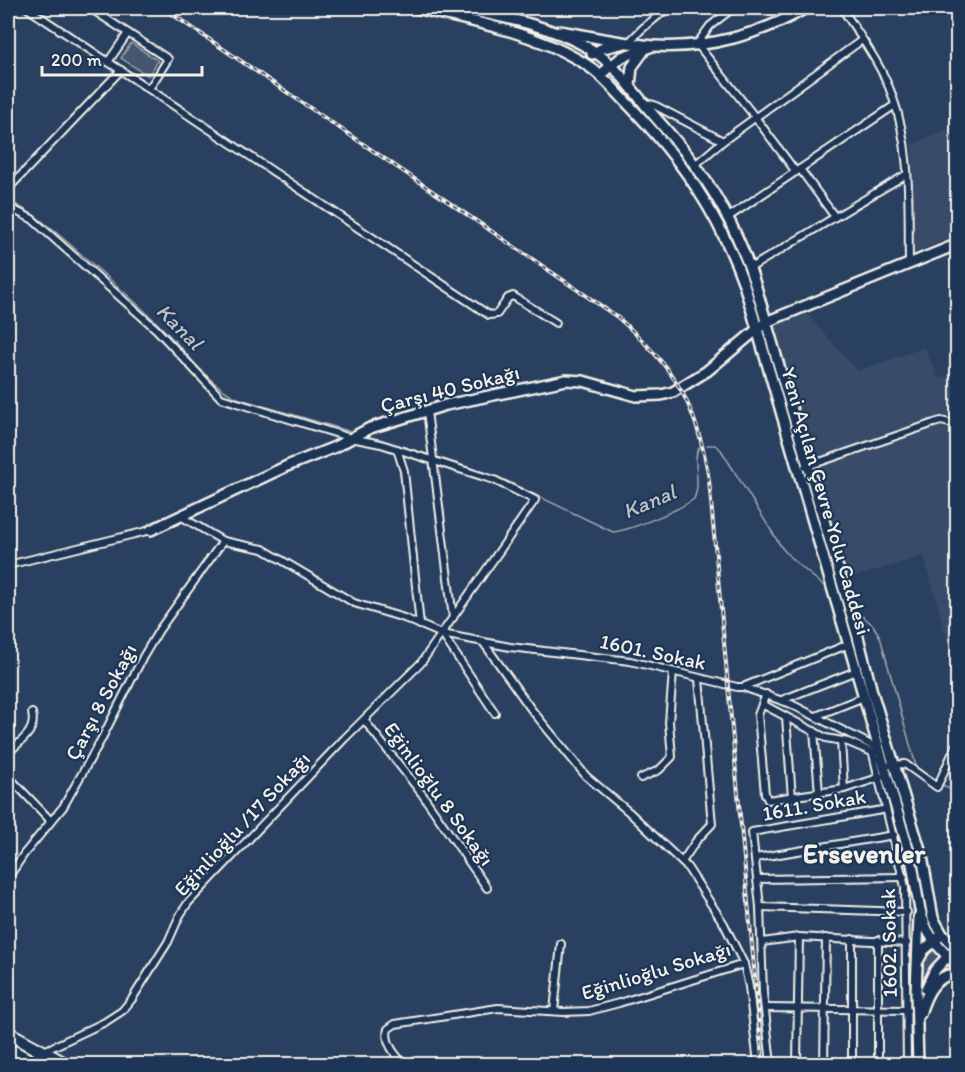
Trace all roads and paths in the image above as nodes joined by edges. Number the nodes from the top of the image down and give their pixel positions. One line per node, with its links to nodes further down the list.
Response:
1 (27, 8): 19 (street)
2 (90, 8): 12 (street)
3 (416, 8): 20 (main road, Yeni Açılan Çevre Yolu Caddesi)
4 (460, 8): 10 (main road)
5 (507, 8): 10 (street)
6 (668, 8): 14 (street)
7 (733, 8): 15 (street)
8 (806, 8): 15 (main road)
9 (842, 8): 13 (street)
10 (497, 16): 11 (main road)
11 (538, 27): 14 (main road); 18 (main road, Yeni Açılan Çevre Yolu Caddesi)
12 (128, 33): 19 (street); 25 (street)
13 (862, 40): 27 (street); 28 (street)
14 (629, 42): 16 (main road); 18 (main road)
15 (697, 44): 16 (main road); 28 (street)
16 (656, 46): 17 (main road)
17 (645, 49): 21 (main road); 24 (main road)
18 (595, 52): 20 (main road); 21 (main road, Yeni Açılan Çevre Yolu Caddesi)
19 (108, 62): 22 (street)
20 (585, 63): 23 (main road, Yeni Açılan Çevre Yolu Caddesi)
21 (612, 64): 23 (main road); 24 (main road, Yeni Açılan Çevre Yolu Caddesi)
22 (121, 70): 25 (street); 33 (street)
23 (600, 75): 42 (main road, Yeni Açılan Çevre Yolu Caddesi)
24 (630, 86): 26 (main road, Yeni Açılan Çevre Yolu Caddesi)
25 (149, 89): 41 (street)
26 (644, 103): 29 (street); 30 (main road, Yeni Açılan Çevre Yolu Caddesi)
27 (895, 105): 31 (street); 32 (street)
28 (755, 117): 29 (street); 31 (street)
29 (723, 141): 30 (street)
30 (695, 165): 36 (main road, Yeni Açılan Çevre Yolu Caddesi)
31 (798, 170): 35 (street); 36 (street)
32 (907, 174): 35 (street); 38 (street)
33 (8, 189)
34 (8, 207): 45 (street)
35 (835, 217): 39 (street)
36 (727, 218): 39 (main road, Yeni Açılan Çevre Yolu Caddesi)
37 (957, 244): 38 (main road, Çarşı 40 Sokağı)
38 (909, 264): 40 (main road, Çarşı 40 Sokağı)
39 (750, 268): 40 (main road, Yeni Açılan Çevre Yolu Caddesi)
40 (766, 322): 42 (main road, Çarşı 40 Sokağı); 48 (main road, Yeni Açılan Çevre Yolu Caddesi)
41 (556, 323)
42 (757, 328): 43 (main road, Çarşı 40 Sokağı); 48 (main road, Yeni Açılan Çevre Yolu Caddesi)
43 (427, 411): 45 (main road, Çarşı 40 Sokağı); 47 (street)
44 (957, 425): 48 (street)
45 (351, 438): 46 (street); 49 (main road, Çarşı 40 Sokağı)
46 (397, 449): 47 (street); 54 (street)
47 (432, 460): 53 (street); 53 (street, Eğinlioğlu /17 Sokağı)
48 (803, 467): 57 (main road, Yeni Açılan Çevre Yolu Caddesi); 76 (main road, Yeni Açılan Çevre Yolu Caddesi)
49 (182, 516): 50 (main road, Çarşı 40 Sokağı); 51 (street)
50 (151, 530): 52 (street)
51 (223, 541): 54 (street, 1601. Sokak); 83 (street, Çarşı 8 Sokağı)
52 (8, 565)
53 (453, 618): 55 (street, Eğinlioğlu /17 Sokağı)
54 (420, 625): 55 (street, 1601. Sokak)
55 (442, 634): 56 (street, 1601. Sokak); 67 (street); 70 (street, Eğinlioğlu /17 Sokağı)
56 (483, 642): 59 (street, 1601. Sokak); 86 (street, Eğinlioğlu Sokağı)
57 (849, 644): 58 (main road, Yeni Açılan Çevre Yolu Caddesi); 61 (street)
58 (856, 671): 63 (main road, Yeni Açılan Çevre Yolu Caddesi); 64 (street)
59 (673, 672): 60 (street, 1601. Sokak); 78 (street)
60 (699, 679): 61 (street, 1601. Sokak); 86 (street)
61 (743, 687): 62 (street, 1601. Sokak)
62 (766, 694): 64 (street, 1601. Sokak); 65 (street)
63 (864, 697): 68 (street); 74 (main road, Yeni Açılan Çevre Yolu Caddesi)
64 (782, 700): 68 (street, 1601. Sokak)
65 (762, 704): 69 (street); 81 (street)
66 (32, 713): 75 (street)
67 (495, 713)
68 (816, 716): 74 (street, 1601. Sokak)
69 (786, 717): 71 (street); 81 (street)
70 (363, 720): 90 (street, Eğinlioğlu 8 Sokağı); 120 (street, Eğinlioğlu /17 Sokağı)
71 (813, 731): 72 (street); 80 (street)
72 (841, 741): 74 (street); 79 (street)
73 (957, 741): 76 (street)
74 (876, 751): 76 (main road, Yeni Açılan Çevre Yolu Caddesi)
75 (8, 753)
76 (886, 771): 79 (street); 84 (street, 1602. Sokak); 92 (main road, Yeni Açılan Çevre Yolu Caddesi); 94 (main road, Yeni Açılan Çevre Yolu Caddesi)
77 (8, 776): 83 (street)
78 (641, 778)
79 (844, 789): 80 (street)
80 (819, 793): 81 (street)
81 (792, 798)
82 (882, 810): 85 (street, 1611. Sokak)
83 (51, 821): 88 (street, Çarşı 8 Sokağı)
84 (894, 835): 85 (street); 87 (street, 1602. Sokak)
85 (755, 858): 89 (street)
86 (682, 862): 105 (street, Eğinlioğlu Sokağı)
87 (904, 877): 89 (street); 93 (street, 1602. Sokak)
88 (8, 878)
89 (757, 879): 91 (street)
90 (487, 888)
91 (760, 907): 93 (street); 100 (street)
92 (919, 910): 99 (main road, Yeni Açılan Çevre Yolu Caddesi); 106 (main road)
93 (907, 912): 101 (street, 1602. Sokak)
94 (942, 934): 99 (main road); 103 (main road, Yeni Açılan Çevre Yolu Caddesi)
95 (799, 938): 96 (street); 100 (street); 111 (street)
96 (826, 938): 97 (street); 112 (street)
97 (852, 939): 98 (street); 113 (street)
98 (878, 940): 101 (street); 114 (street)
99 (933, 941): 104 (main road, Yeni Açılan Çevre Yolu Caddesi); 106 (main road)
100 (762, 942): 110 (street)
101 (907, 943): 115 (street, 1602. Sokak)
102 (561, 944): 116 (street)
103 (956, 950): 104 (main road)
104 (947, 957): 107 (main road, Yeni Açılan Çevre Yolu Caddesi); 109 (main road)
105 (744, 964): 116 (street, Eğinlioğlu Sokağı); 124 (street)
106 (916, 965): 117 (main road)
107 (957, 966)
108 (957, 974): 109 (main road)
109 (925, 997): 117 (main road)
110 (765, 1008): 111 (street); 125 (street)
111 (798, 1010): 112 (street); 126 (street)
112 (824, 1010): 113 (street); 127 (street)
113 (852, 1010): 114 (street); 128 (street)
114 (878, 1010): 115 (street); 129 (street)
115 (907, 1010): 130 (street, 1602. Sokak)
116 (554, 1011): 123 (street, Eğinlioğlu Sokağı)
117 (917, 1022): 131 (main road)
118 (8, 1033): 120 (highway)
119 (8, 1049): 121 (highway)
120 (42, 1052): 122 (highway)
121 (25, 1062)
122 (65, 1065)
123 (404, 1065)
124 (758, 1065)
125 (771, 1065)
126 (797, 1065)
127 (824, 1065)
128 (852, 1065)
129 (878, 1065)
130 (907, 1065)
131 (918, 1065)

